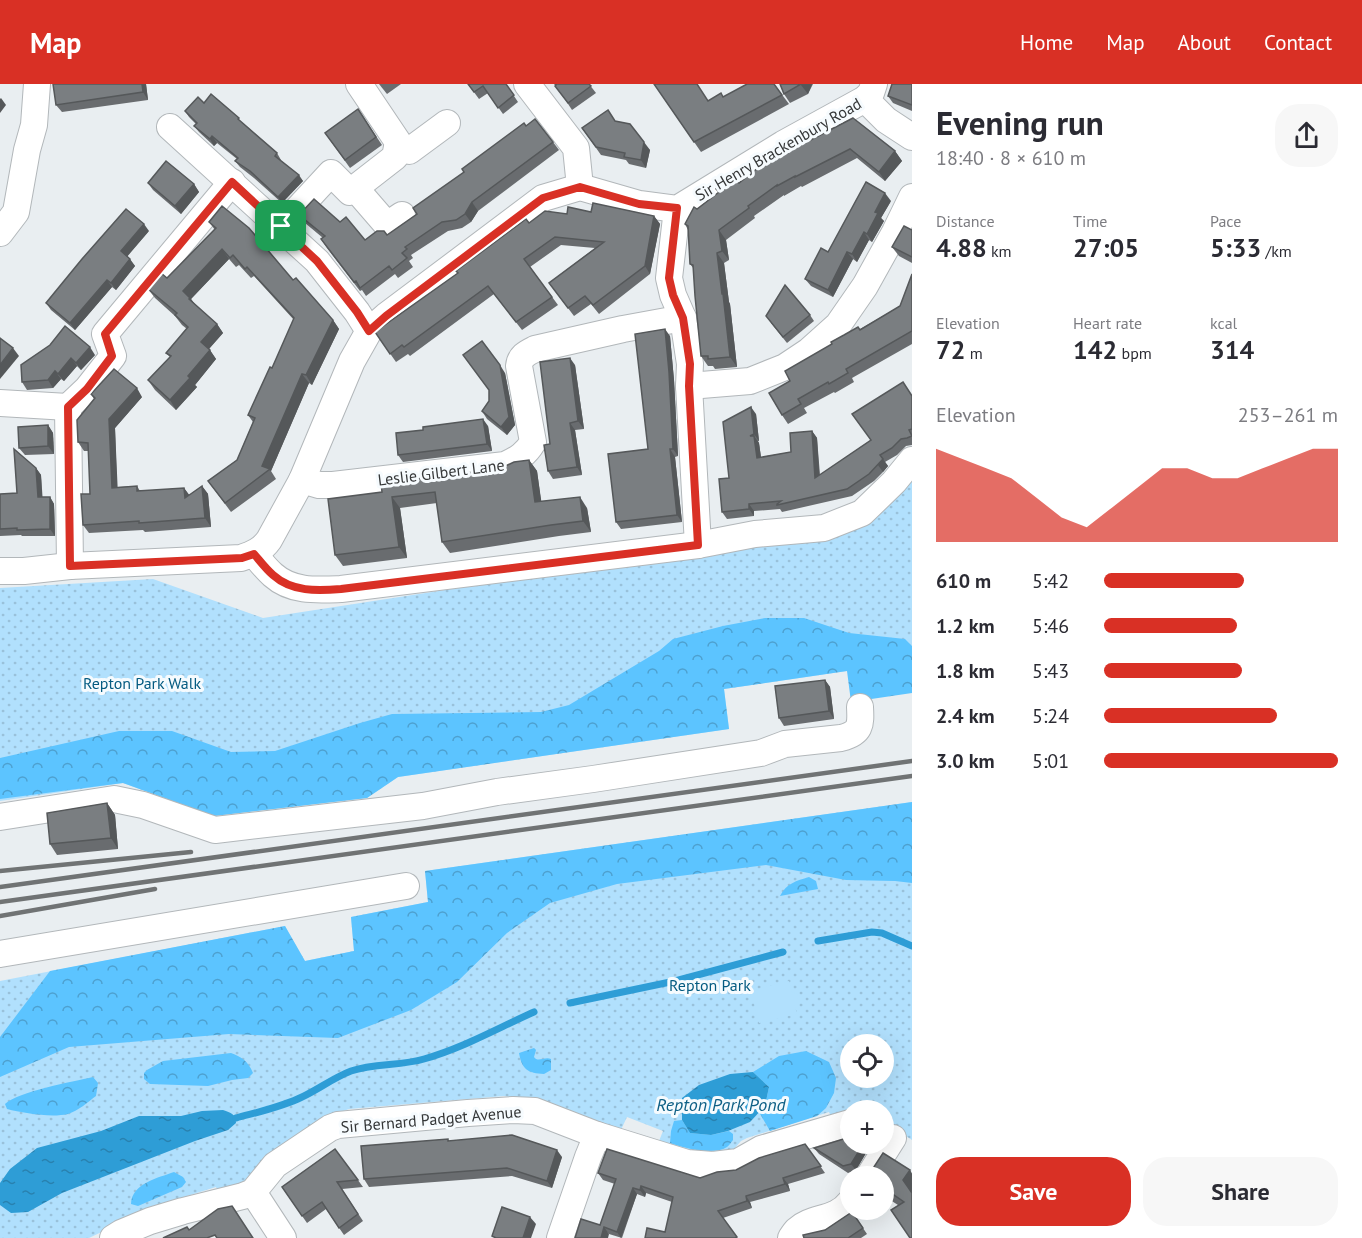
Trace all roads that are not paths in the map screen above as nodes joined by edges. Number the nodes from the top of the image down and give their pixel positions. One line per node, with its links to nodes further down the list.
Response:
1 (37, 84): 13 (street)
2 (359, 84): 8 (street)
3 (527, 84): 10 (street)
4 (869, 92): 7 (street); 14 (street, Sir Henry Brackenbury Road)
5 (447, 123): 8 (street)
6 (170, 127): 9 (street)
7 (912, 137)
8 (397, 148): 11 (street)
9 (232, 182): 16 (street); 22 (street)
10 (580, 187): 14 (street, Sir Henry Brackenbury Road); 19 (street)
11 (355, 188): 15 (street); 16 (street)
12 (912, 197): 20 (street)
13 (8, 208): 17 (street)
14 (677, 208): 18 (street)
15 (402, 215)
16 (281, 226): 19 (street)
17 (0, 233)
18 (683, 318): 20 (street); 24 (street, Leslie Gilbert Lane)
19 (369, 331): 24 (street)
20 (689, 386): 25 (street)
21 (0, 403): 22 (street)
22 (68, 407): 27 (street)
23 (912, 460): 25 (street)
24 (302, 480): 26 (street)
25 (698, 545): 26 (street)
26 (254, 554): 27 (street)
27 (70, 566): 28 (street)
28 (0, 571)
29 (860, 707): 30 (street)
30 (0, 817)
31 (406, 886): 32 (street)
32 (0, 954)
33 (840, 1127): 34 (street, Sir Bernard Padget Avenue)
34 (597, 1135): 37 (street, Sir Bernard Padget Avenue); 41 (street)
35 (896, 1141): 36 (street)
36 (877, 1166)
37 (253, 1192): 39 (street); 40 (street)
38 (840, 1213): 42 (street)
39 (113, 1238)
40 (283, 1238)
41 (560, 1238)
42 (791, 1238)

